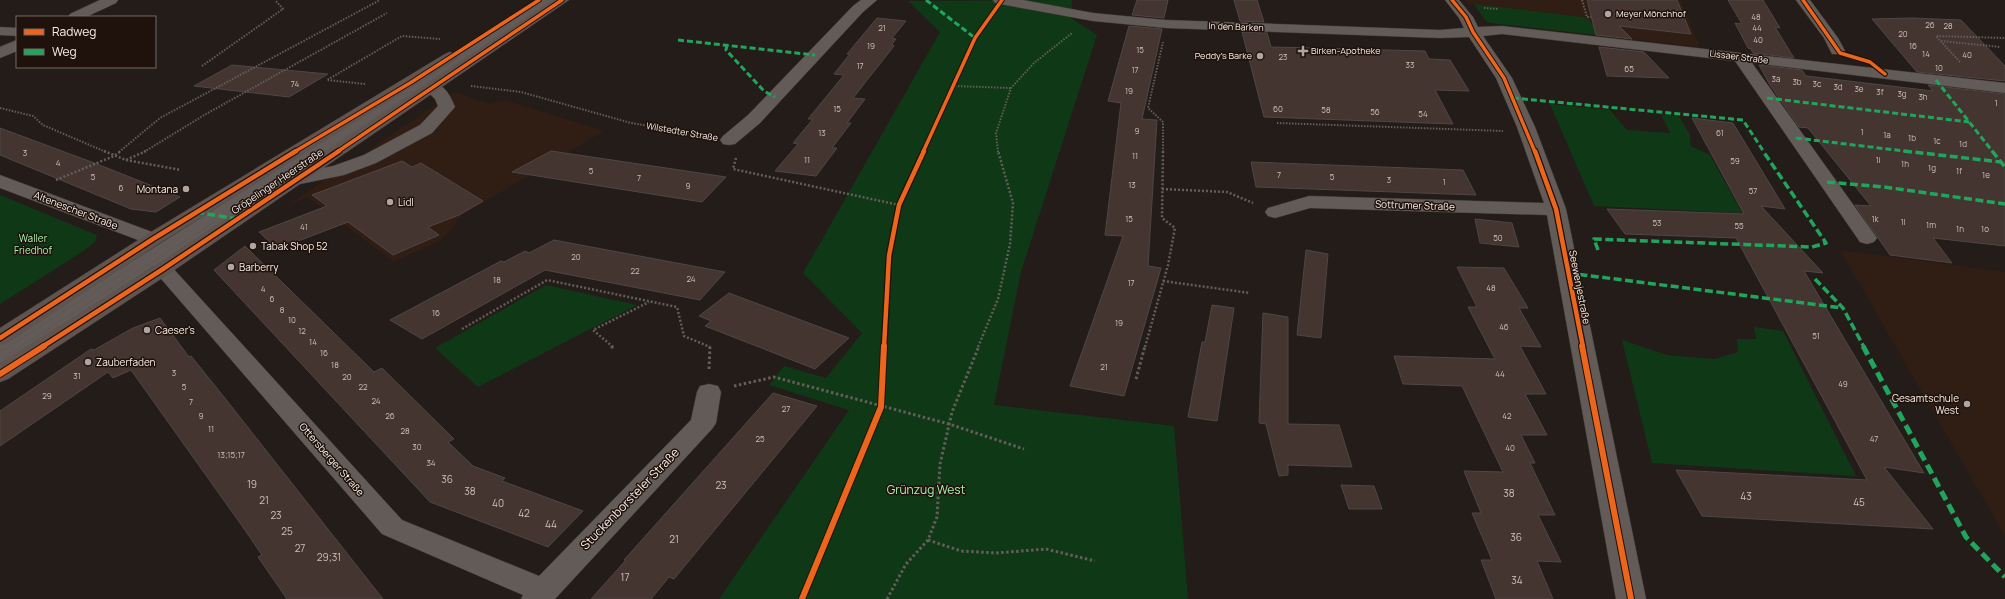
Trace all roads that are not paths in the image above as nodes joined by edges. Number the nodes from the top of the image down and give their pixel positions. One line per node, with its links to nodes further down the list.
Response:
1 (111, 0): 9 (street)
2 (538, 0): 25 (main road, Gröpelinger Heerstraße)
3 (549, 0): 28 (street)
4 (562, 0): 17 (main road, Gröpelinger Heerstraße)
5 (870, 0): 19 (street, Wilstedter Straße)
6 (1000, 0): 12 (street, In den Barken)
7 (1452, 0): 12 (street, Seewenjestraße)
8 (1803, 0): 14 (street)
9 (77, 16)
10 (0, 31): 11 (street)
11 (16, 32)
12 (1473, 32): 16 (street, Lissaer Straße); 22 (street, Seewenjestraße)
13 (16, 45): 15 (street)
14 (1837, 51)
15 (0, 53)
16 (1740, 57): 18 (street, Lissaer Straße); 24 (street)
17 (436, 84): 20 (main road, Gröpelinger Heerstraße); 20 (street)
18 (2005, 88)
19 (729, 140)
20 (295, 179): 26 (main road, Gröpelinger Heerstraße)
21 (0, 181): 25 (street, Altenescher Straße)
22 (1556, 209): 23 (street, Sottrumer Straße); 32 (street, Seewenjestraße)
23 (1275, 212)
24 (1867, 238)
25 (153, 239): 27 (main road, Gröpelinger Heerstraße)
26 (163, 269): 29 (main road, Gröpelinger Heerstraße); 31 (street, Ottersberger Straße)
27 (0, 338)
28 (0, 356)
29 (0, 374)
30 (709, 392): 31 (street, Stuckenborsteler Straße)
31 (539, 595)
32 (1631, 599)

